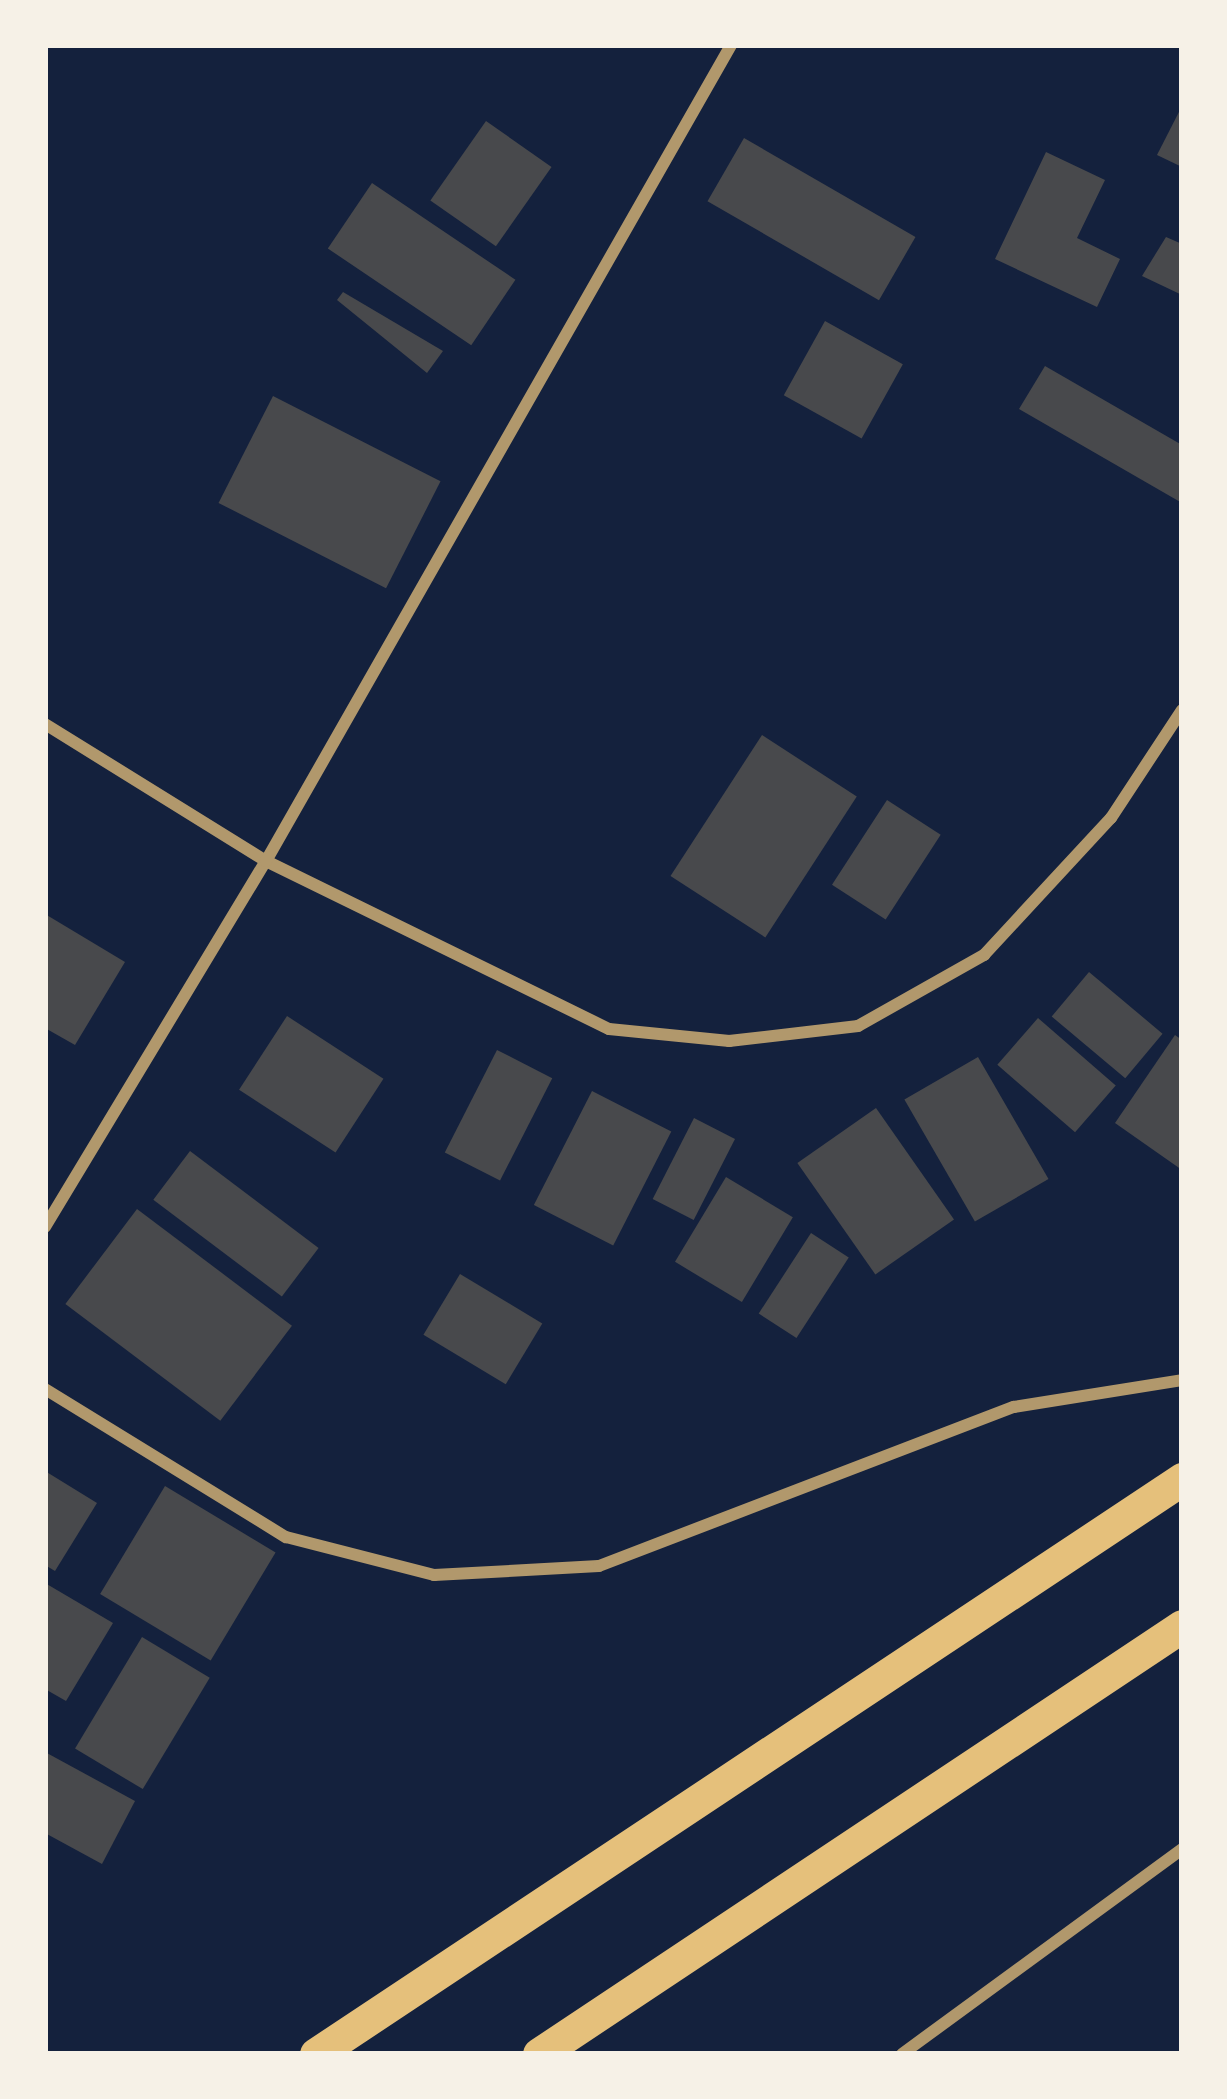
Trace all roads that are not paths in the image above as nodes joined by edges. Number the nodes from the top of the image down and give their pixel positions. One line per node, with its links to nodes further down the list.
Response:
1 (731, 45): 4 (street)
2 (1182, 710): 4 (street)
3 (45, 724): 4 (street)
4 (266, 861): 5 (street)
5 (45, 1227)
6 (1182, 1380): 7 (street)
7 (45, 1389)
8 (1182, 1479): 11 (highway)
9 (1182, 1626): 12 (highway)
10 (1182, 1849): 13 (street)
11 (316, 2054)
12 (539, 2054)
13 (902, 2054)

